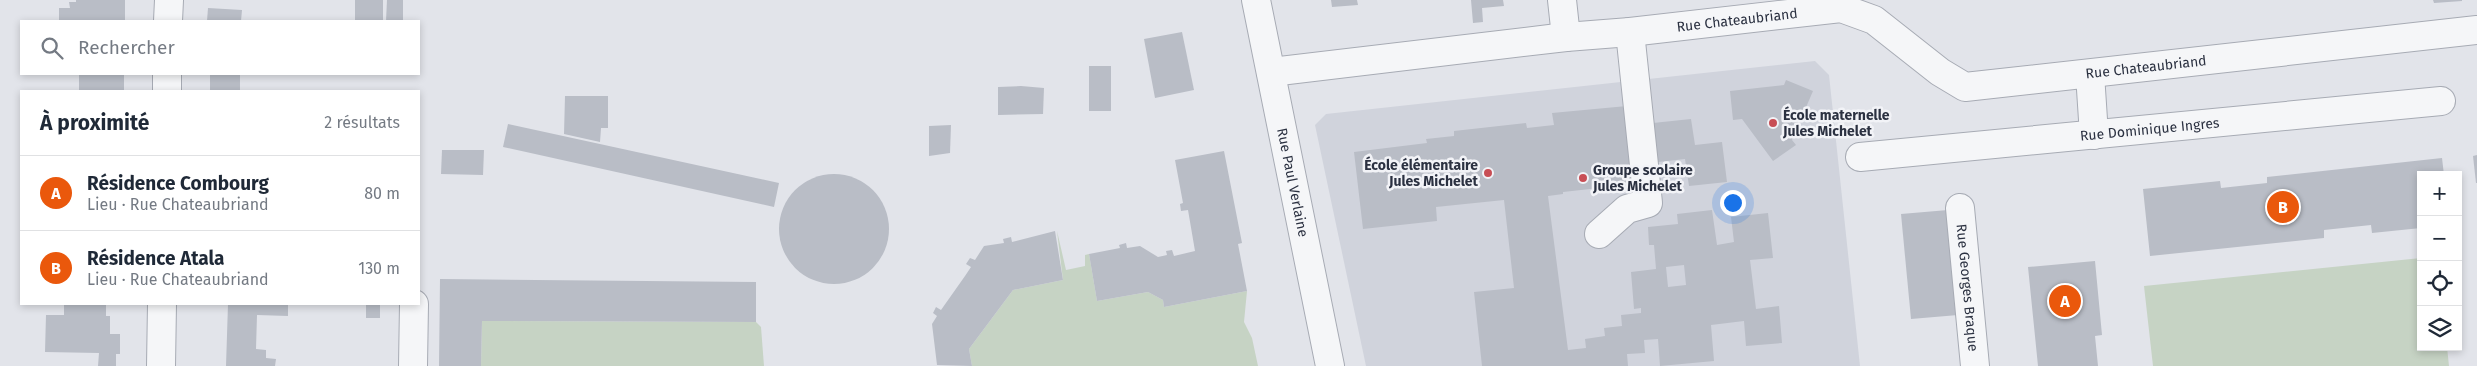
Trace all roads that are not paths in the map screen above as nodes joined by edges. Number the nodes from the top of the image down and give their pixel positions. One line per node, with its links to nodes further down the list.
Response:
1 (169, 0): 4 (street)
2 (1256, 0): 8 (street, Rue Paul Verlaine)
3 (1562, 0): 7 (street)
4 (168, 20)
5 (2477, 30): 9 (street, Rue Chateaubriand)
6 (1630, 32): 7 (street, Rue Chateaubriand); 9 (street, Rue Chateaubriand); 16 (street)
7 (1566, 37): 8 (street, Rue Chateaubriand)
8 (1271, 72): 21 (street, Rue Paul Verlaine)
9 (2090, 74): 13 (street)
10 (167, 75): 11 (street)
11 (167, 90)
12 (2441, 101): 13 (street, Rue Dominique Ingres)
13 (2094, 135): 14 (street, Rue Dominique Ingres)
14 (1860, 157)
15 (1960, 208): 22 (street, Rue Georges Braque)
16 (1599, 234)
17 (162, 305): 19 (street)
18 (414, 305): 20 (street)
19 (161, 366)
20 (413, 366)
21 (1330, 366)
22 (1975, 366)

